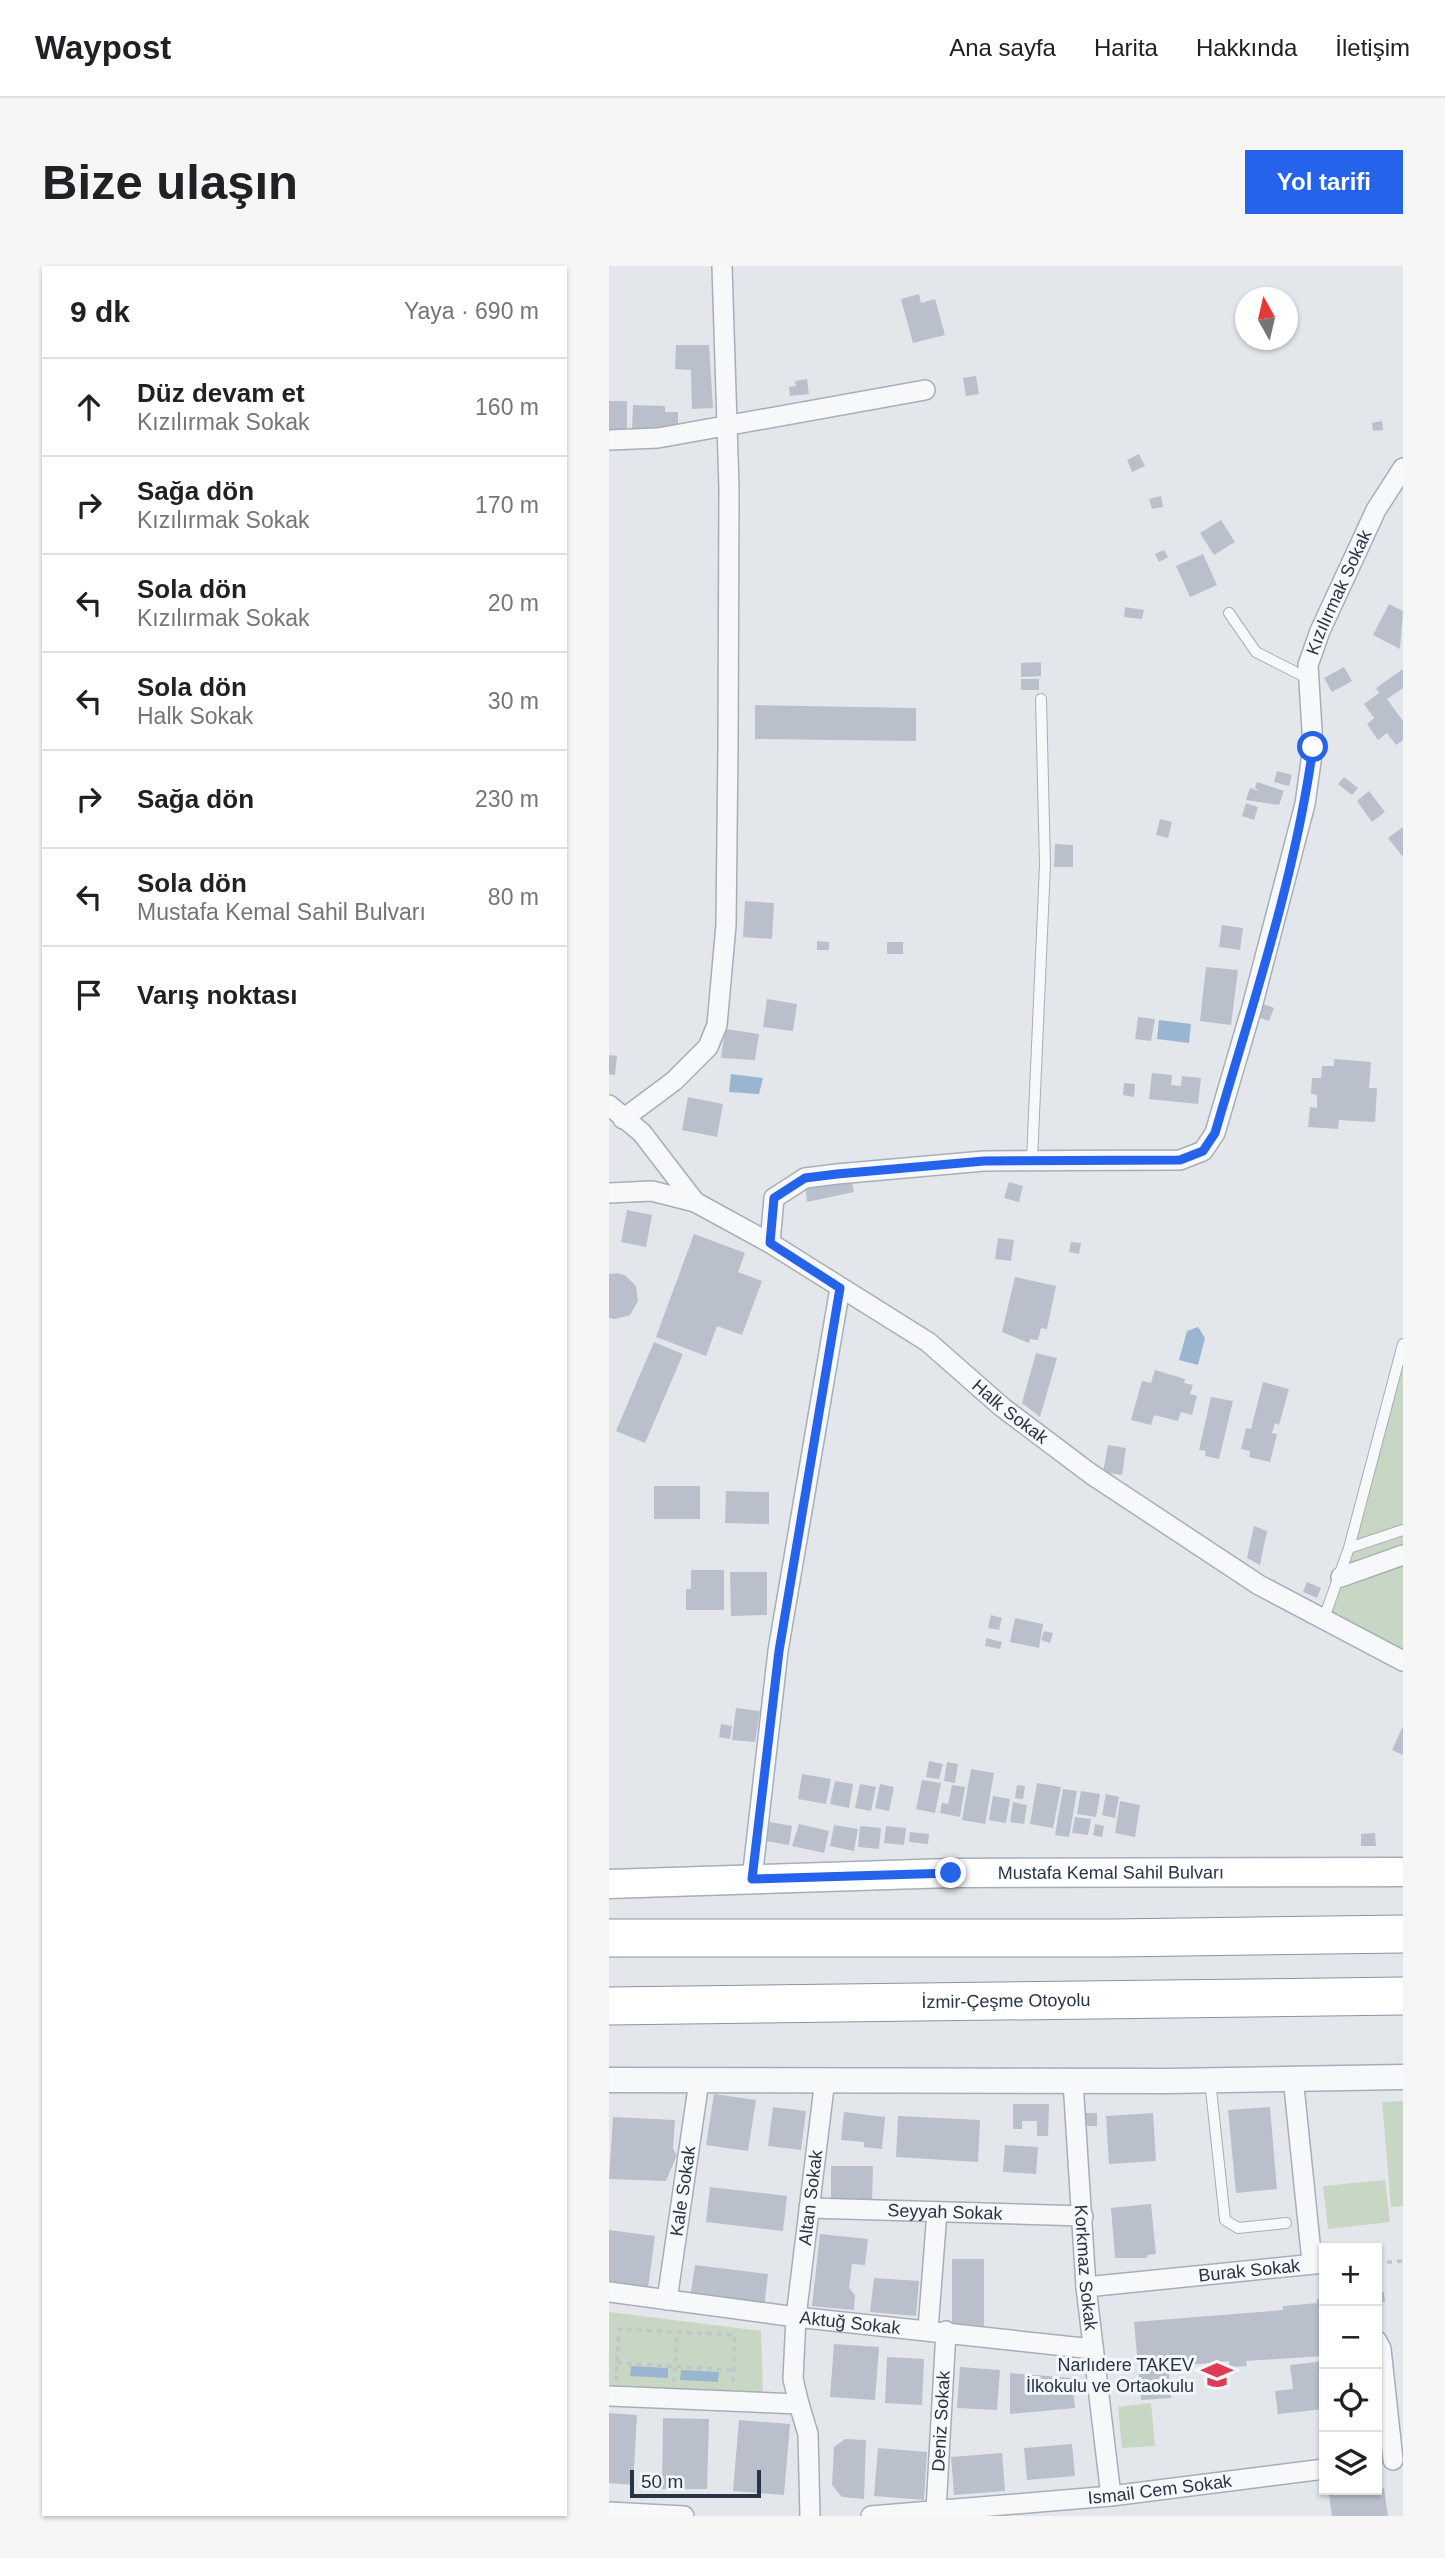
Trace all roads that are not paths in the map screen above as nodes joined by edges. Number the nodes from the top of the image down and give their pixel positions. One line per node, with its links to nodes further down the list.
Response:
1 (722, 266): 3 (street)
2 (925, 390): 3 (street)
3 (726, 424): 4 (street); 9 (street)
4 (609, 440)
5 (1403, 468): 7 (street, Kızılırmak Sokak)
6 (1229, 613): 7 (lane)
7 (1309, 678): 10 (street, Kızılırmak Sokak)
8 (1041, 699): 10 (lane)
9 (616, 1112): 12 (street)
10 (1032, 1160): 13 (street, Kızılırmak Sokak)
11 (609, 1194): 12 (street, Halk Sokak)
12 (695, 1202): 13 (street, Halk Sokak)
13 (770, 1243): 14 (street, Halk Sokak)
14 (840, 1288): 20 (street, Halk Sokak); 23 (street)
15 (1403, 1344): 17 (lane)
16 (1403, 1530): 17 (lane)
17 (1349, 1548): 19 (lane)
18 (1403, 1555): 19 (street)
19 (1341, 1577): 20 (lane)
20 (1324, 1618): 21 (street, Halk Sokak)
21 (1403, 1661)
22 (1403, 1872): 23 (main road, Mustafa Kemal Sahil Bulvarı)
23 (752, 1879): 24 (main road, Mustafa Kemal Sahil Bulvarı)
24 (609, 1884)
25 (1403, 1934): 26 (highway)
26 (609, 1938)
27 (1403, 1997): 28 (highway, İzmir-Çeşme Otoyolu)
28 (609, 2006)
29 (1293, 2077): 30 (street); 33 (street); 40 (street, Burak Sokak)
30 (1403, 2077)
31 (825, 2079): 34 (street); 35 (street); 36 (street, Altan Sokak)
32 (609, 2080): 34 (street)
33 (1210, 2080): 35 (street); 39 (lane)
34 (699, 2081): 43 (street, Kale Sokak)
35 (1073, 2081): 38 (street, Korkmaz Sokak)
36 (809, 2208): 37 (street, Seyyah Sokak); 44 (street, Altan Sokak)
37 (937, 2212): 38 (street, Seyyah Sokak); 45 (street, Deniz Sokak)
38 (1083, 2216): 41 (street, Korkmaz Sokak)
39 (1286, 2223)
40 (1318, 2263): 41 (street, Burak Sokak)
41 (1086, 2287): 46 (street, Korkmaz Sokak)
42 (609, 2292): 43 (street, Aktuğ Sokak)
43 (667, 2300): 44 (street, Aktuğ Sokak)
44 (796, 2316): 45 (street, Aktuğ Sokak); 49 (street, Altan Sokak)
45 (937, 2330): 46 (street, Aktuğ Sokak); 53 (street, Deniz Sokak)
46 (1093, 2349): 52 (street, Korkmaz Sokak)
47 (1382, 2360): 50 (street)
48 (612, 2397): 49 (street)
49 (799, 2404): 56 (street, Altan Sokak)
50 (1391, 2460)
51 (1319, 2470): 52 (street, Ismail Cem Sokak)
52 (1111, 2496): 53 (street, Ismail Cem Sokak)
53 (936, 2510): 57 (street, Ismail Cem Sokak)
54 (609, 2512): 55 (street)
55 (684, 2516)
56 (810, 2516)
57 (871, 2516)

